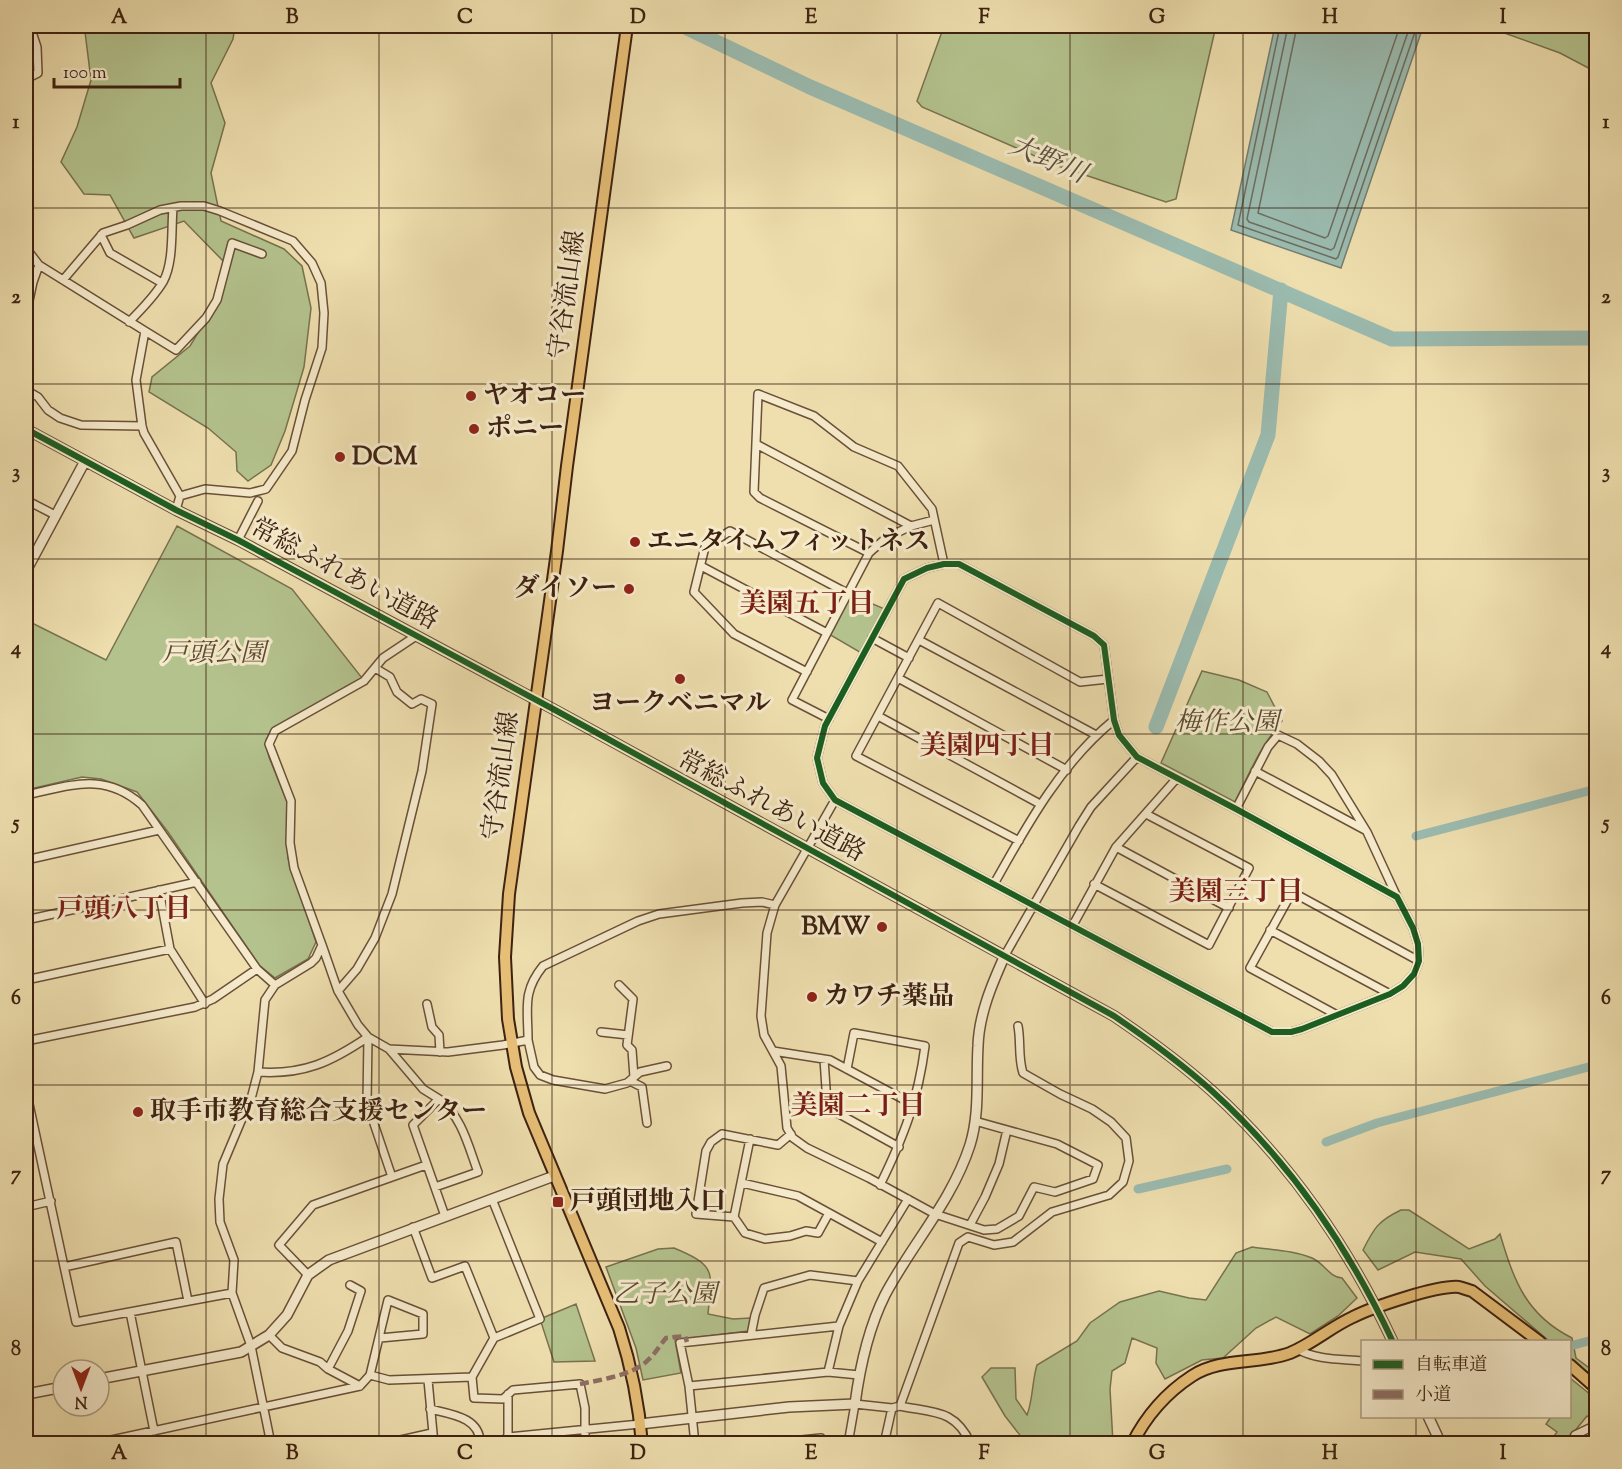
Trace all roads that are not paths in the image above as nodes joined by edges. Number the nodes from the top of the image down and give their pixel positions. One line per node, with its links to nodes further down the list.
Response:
1 (30, 26): 3 (street)
2 (627, 26): 41 (main road, 守谷流山線)
3 (26, 79)
4 (173, 208): 5 (street); 10 (street); 19 (street)
5 (100, 235): 9 (street); 10 (street)
6 (26, 248): 8 (street)
7 (262, 254): 13 (street)
8 (39, 265): 9 (street); 11 (street)
9 (63, 280): 12 (street)
10 (162, 283): 12 (street)
11 (26, 315)
12 (129, 322): 13 (street)
13 (145, 331): 15 (street)
14 (26, 390): 15 (street)
15 (142, 426): 19 (street)
16 (26, 429): 18 (street, 常総ふれあい道路)
17 (756, 444): 24 (street); 25 (street); 27 (street)
18 (85, 461): 22 (street, 常総ふれあい道路); 23 (street)
19 (180, 496): 22 (street)
20 (26, 500): 23 (street)
21 (258, 501): 26 (street)
22 (176, 510): 26 (street, 常総ふれあい道路)
23 (55, 515): 30 (street)
24 (934, 520): 25 (street); 28 (street)
25 (911, 526): 27 (street)
26 (238, 540): 33 (street, 常総ふれあい道路)
27 (869, 553): 31 (street)
28 (944, 564): 34 (street); 40 (street)
29 (700, 566): 31 (street); 32 (street); 38 (street)
30 (26, 571)
31 (848, 593): 32 (street)
32 (827, 633): 38 (street)
33 (416, 636): 37 (street); 41 (street, 常総ふれあい道路)
34 (872, 638): 36 (street); 43 (street)
35 (919, 640): 36 (street); 40 (street); 45 (street)
36 (909, 658): 39 (street)
37 (375, 668): 72 (street); 80 (street)
38 (807, 672): 43 (street)
39 (898, 678): 42 (street); 47 (street)
40 (1108, 679): 44 (street)
41 (535, 700): 59 (street, 常総ふれあい道路); 91 (main road, 守谷流山線)
42 (878, 716): 52 (street); 57 (street)
43 (829, 719): 51 (street)
44 (1114, 720): 45 (street); 46 (street)
45 (1096, 735): 47 (street)
46 (1137, 757): 49 (street); 67 (street)
47 (1067, 771): 52 (street)
48 (1256, 771): 53 (street); 56 (street); 56 (street)
49 (1177, 778): 53 (street); 54 (street)
50 (26, 795): 55 (street)
51 (835, 800): 59 (street); 62 (street)
52 (1040, 804): 57 (street)
53 (1236, 809): 65 (street)
54 (1146, 814): 58 (street); 68 (street)
55 (159, 830): 60 (street); 61 (street)
56 (1367, 832): 65 (street)
57 (1019, 841): 62 (street)
58 (1116, 847): 63 (street); 68 (street)
59 (807, 849): 66 (street); 74 (street, 常総ふれあい道路)
60 (26, 860)
61 (197, 882): 64 (street); 76 (street)
62 (994, 884): 67 (street)
63 (1094, 884): 68 (street); 70 (street)
64 (159, 890): 69 (street); 73 (street)
65 (1396, 897): 75 (street)
66 (775, 905): 89 (street); 93 (street)
67 (1033, 905): 70 (street); 74 (street)
68 (1229, 908)
69 (26, 920)
70 (1073, 925): 84 (street)
71 (1270, 930): 75 (street); 81 (street); 84 (street)
72 (322, 945): 78 (street); 80 (street)
73 (170, 950): 77 (street); 82 (street)
74 (1005, 955): 103 (street); 132 (street, 常総ふれあい道路)
75 (1419, 961): 81 (street)
76 (257, 969): 78 (street); 82 (street)
77 (26, 980)
78 (274, 985): 98 (street)
79 (620, 985): 87 (street)
80 (338, 991): 88 (street)
81 (1390, 994): 84 (street)
82 (205, 1004): 90 (street)
83 (426, 1004): 94 (street)
84 (1337, 1015)
85 (1018, 1026): 161 (street)
86 (601, 1032): 87 (street)
87 (628, 1035): 99 (street)
88 (368, 1037): 92 (street); 98 (street); 111 (street)
89 (528, 1040): 91 (street); 99 (street)
90 (26, 1041)
91 (512, 1044): 94 (street); 110 (main road, 守谷流山線)
92 (389, 1049): 94 (street); 101 (street)
93 (773, 1051): 95 (street); 106 (street)
94 (440, 1052)
95 (824, 1059): 97 (street); 108 (street)
96 (667, 1066): 99 (street)
97 (848, 1069): 102 (street); 102 (street)
98 (258, 1072): 130 (street)
99 (632, 1079): 104 (street)
100 (26, 1090): 117 (street)
101 (439, 1099): 109 (street); 114 (street)
102 (914, 1105): 108 (street)
103 (975, 1121): 105 (street); 120 (street)
104 (647, 1123)
105 (1007, 1130): 123 (street); 123 (street)
106 (791, 1134): 107 (street); 113 (street)
107 (750, 1139): 112 (street); 122 (street)
108 (899, 1147): 113 (street)
109 (426, 1165): 111 (street); 114 (street)
110 (554, 1176): 115 (street); 166 (main road, 守谷流山線)
111 (392, 1177): 127 (street)
112 (742, 1183): 119 (street); 122 (street)
113 (879, 1185): 116 (street)
114 (435, 1187): 121 (street)
115 (492, 1199): 121 (street); 138 (street)
116 (908, 1199): 120 (street); 125 (street)
117 (51, 1201): 118 (street); 126 (street)
118 (26, 1207)
119 (829, 1213): 122 (street); 125 (street)
120 (935, 1214): 123 (street); 149 (street)
121 (445, 1216): 124 (street)
122 (734, 1217)
123 (970, 1225)
124 (413, 1227): 127 (street); 138 (street)
125 (882, 1242): 128 (street)
126 (64, 1267): 131 (street); 133 (street)
127 (308, 1275): 135 (street)
128 (858, 1281): 134 (street); 136 (street)
129 (350, 1285): 145 (street)
130 (232, 1293): 131 (street); 141 (street)
131 (188, 1300): 133 (street)
132 (1377, 1307): 139 (street, 常総ふれあい道路); 140 (main road); 142 (main road)
133 (130, 1312): 146 (street)
134 (839, 1326): 136 (street); 147 (street)
135 (269, 1335): 141 (street); 145 (street)
136 (752, 1335): 155 (street)
137 (380, 1338): 137 (street); 148 (street)
138 (494, 1338): 152 (street)
139 (1393, 1340)
140 (1539, 1340)
141 (250, 1346): 146 (street); 162 (street)
142 (1297, 1349): 143 (street); 187 (main road)
143 (1361, 1361)
144 (1571, 1367): 156 (main road)
145 (328, 1370): 154 (street)
146 (142, 1371): 151 (street); 169 (street)
147 (828, 1372): 149 (street); 155 (street)
148 (370, 1375): 153 (street); 154 (street)
149 (859, 1375): 160 (street)
150 (26, 1376): 159 (street)
151 (111, 1377)
152 (472, 1377): 153 (street); 158 (street)
153 (428, 1380): 163 (street)
154 (360, 1386): 162 (street)
155 (689, 1386): 164 (street)
156 (1596, 1389)
157 (51, 1390): 159 (street)
158 (508, 1394): 168 (street); 172 (street)
159 (26, 1396)
160 (855, 1404): 161 (street); 164 (street); 184 (street)
161 (896, 1407): 185 (street); 186 (street)
162 (264, 1408): 169 (street); 174 (street)
163 (430, 1410): 170 (street); 177 (street)
164 (693, 1418): 166 (street); 181 (street)
165 (1429, 1418): 188 (street)
166 (640, 1424): 168 (street); 180 (main road, 守谷流山線)
167 (1596, 1425): 189 (street)
168 (585, 1429): 171 (street); 179 (street)
169 (154, 1431): 173 (street)
170 (432, 1433): 175 (street); 176 (street)
171 (546, 1434): 172 (street); 178 (street)
172 (508, 1440)
173 (93, 1443)
174 (271, 1443)
175 (383, 1443)
176 (434, 1443)
177 (480, 1443)
178 (546, 1443)
179 (585, 1443)
180 (642, 1443)
181 (695, 1443)
182 (762, 1443): 183 (street)
183 (817, 1443)
184 (848, 1443)
185 (884, 1443)
186 (971, 1443)
187 (1131, 1443)
188 (1441, 1443)
189 (1570, 1443)

